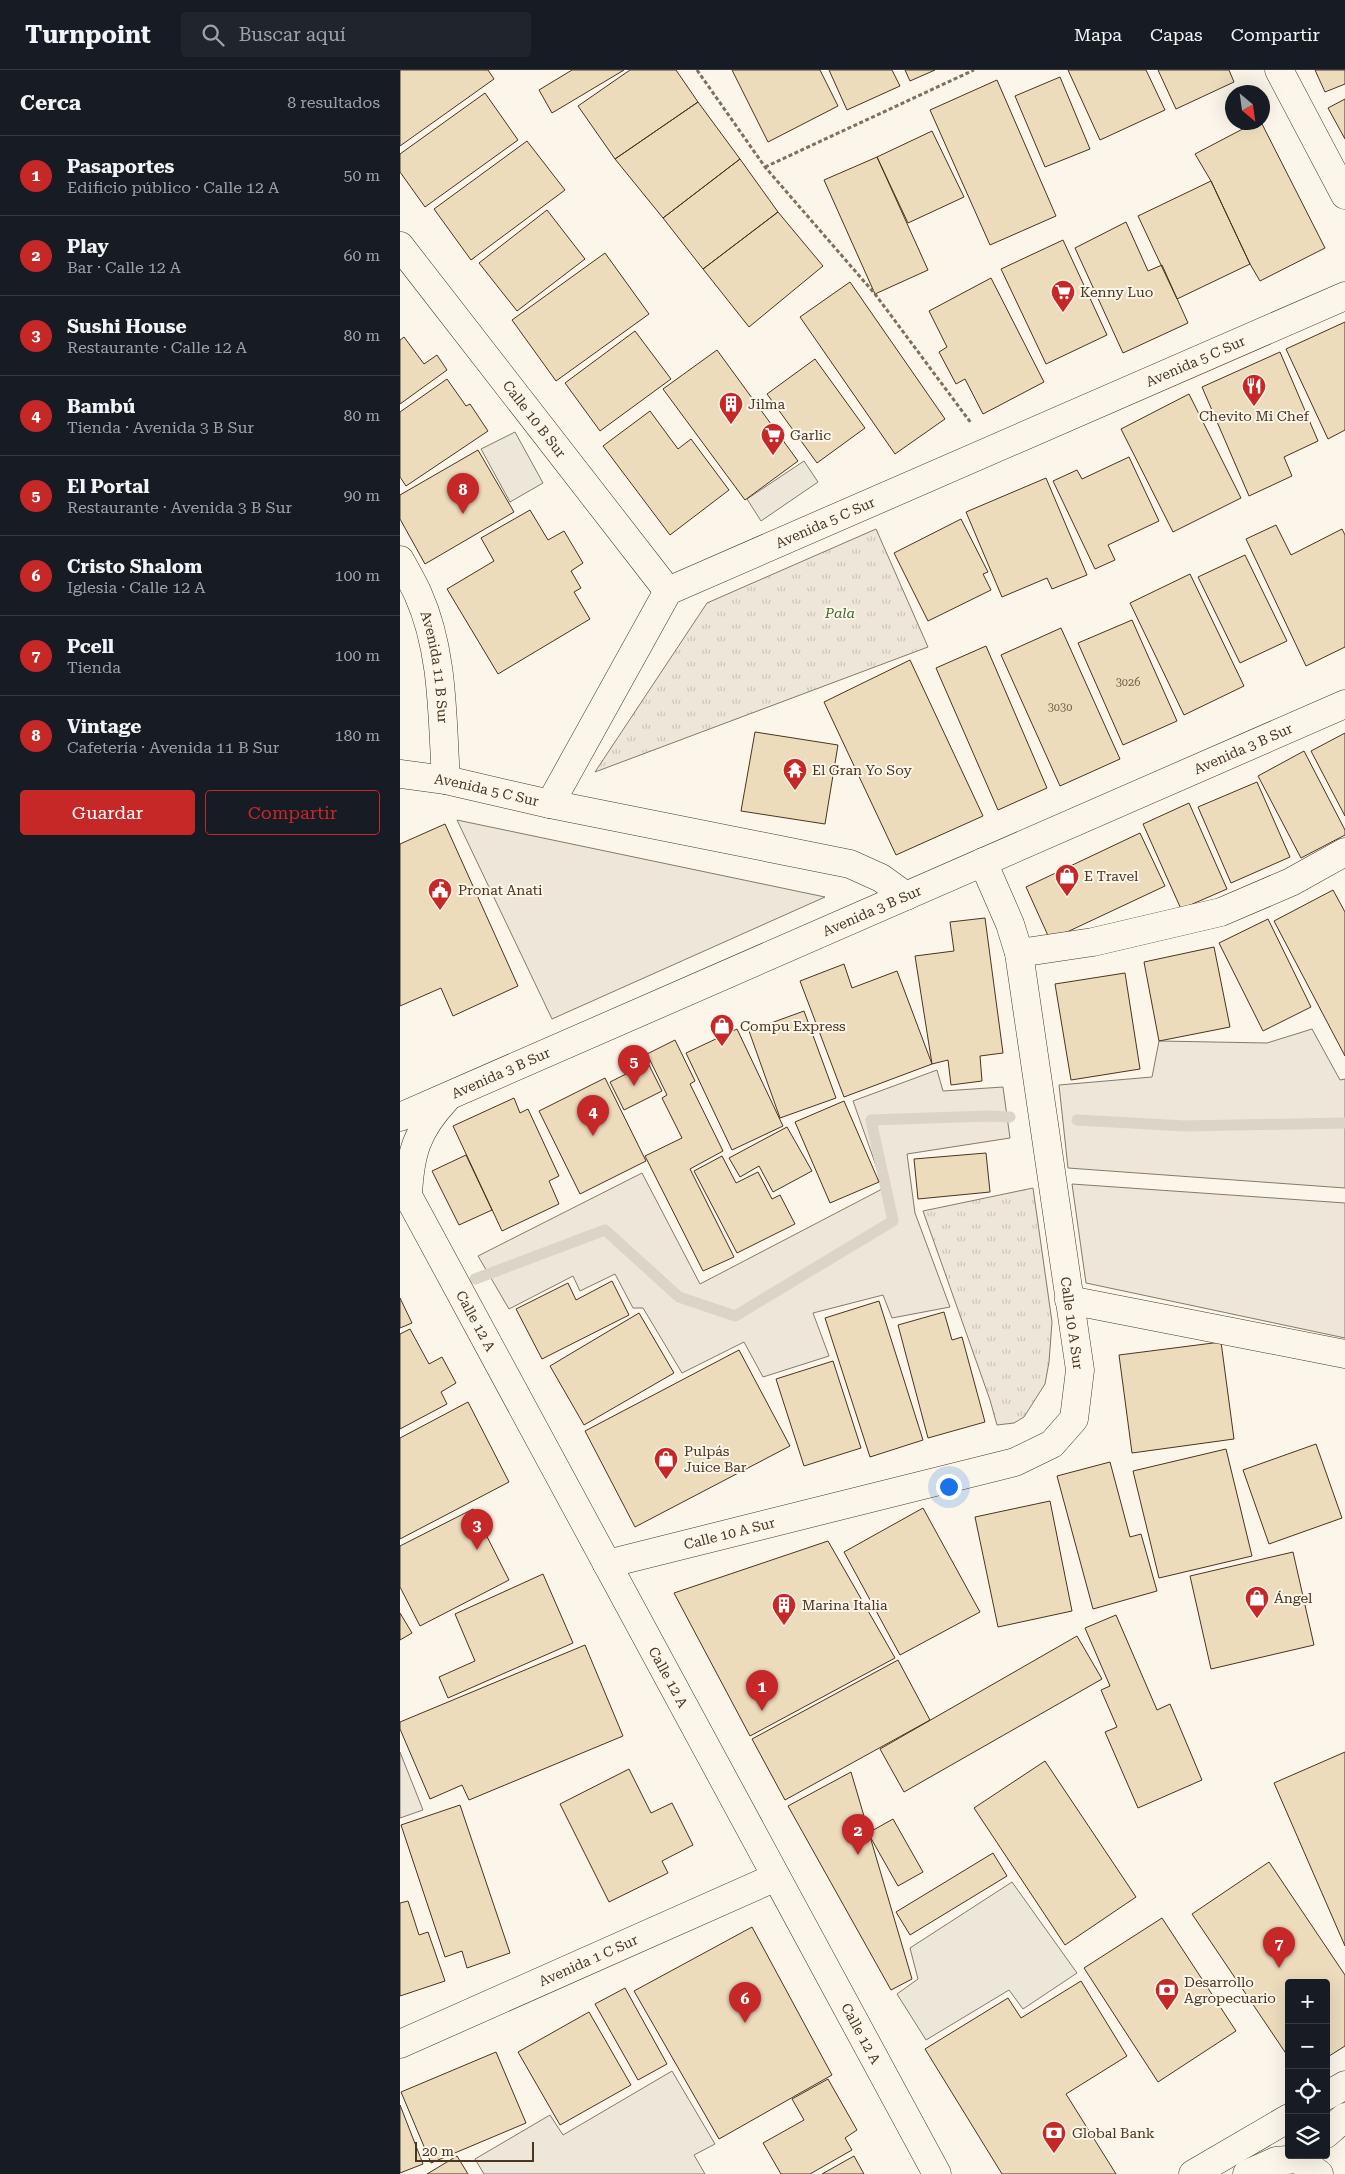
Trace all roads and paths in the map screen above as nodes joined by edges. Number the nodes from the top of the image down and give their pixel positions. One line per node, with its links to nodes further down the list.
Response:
1 (697, 70): 4 (path)
2 (974, 70): 4 (path)
3 (1279, 70): 5 (street)
4 (765, 167): 8 (path)
5 (1345, 196)
6 (400, 246): 10 (street, Calle 10 B Sur)
7 (1345, 296): 8 (street, Avenida 5 C Sur)
8 (991, 450): 10 (street, Avenida 5 C Sur)
9 (400, 560): 13 (street, Avenida 11 B Sur)
10 (668, 591): 14 (street, Avenida 5 C Sur)
11 (1345, 704): 16 (street, Avenida 3 B Sur)
12 (400, 774): 13 (street, Avenida 5 C Sur)
13 (446, 780): 14 (street, Avenida 5 C Sur)
14 (550, 804): 17 (street)
15 (1345, 852): 18 (street)
16 (983, 862): 17 (street, Avenida 3 B Sur); 18 (street, Calle 10 A Sur)
17 (906, 896): 19 (street, Avenida 3 B Sur)
18 (1019, 953): 22 (street, Calle 10 A Sur)
19 (449, 1096): 20 (street, Avenida 3 B Sur); 21 (street)
20 (400, 1117)
21 (404, 1188): 24 (street, Calle 12 A)
22 (1069, 1300): 23 (street); 24 (street, Calle 10 A Sur)
23 (1345, 1354)
24 (607, 1564): 25 (street, Calle 12 A)
25 (776, 1877): 26 (street, Avenida 1 C Sur); 33 (street, Calle 12 A)
26 (400, 2044)
27 (1345, 2085): 28 (street)
28 (1330, 2094)
29 (1345, 2117): 31 (street)
30 (1285, 2120): 34 (street)
31 (1330, 2130)
32 (1307, 2163): 35 (street); 36 (street)
33 (937, 2174)
34 (1193, 2174)
35 (1247, 2174)
36 (1276, 2174)

